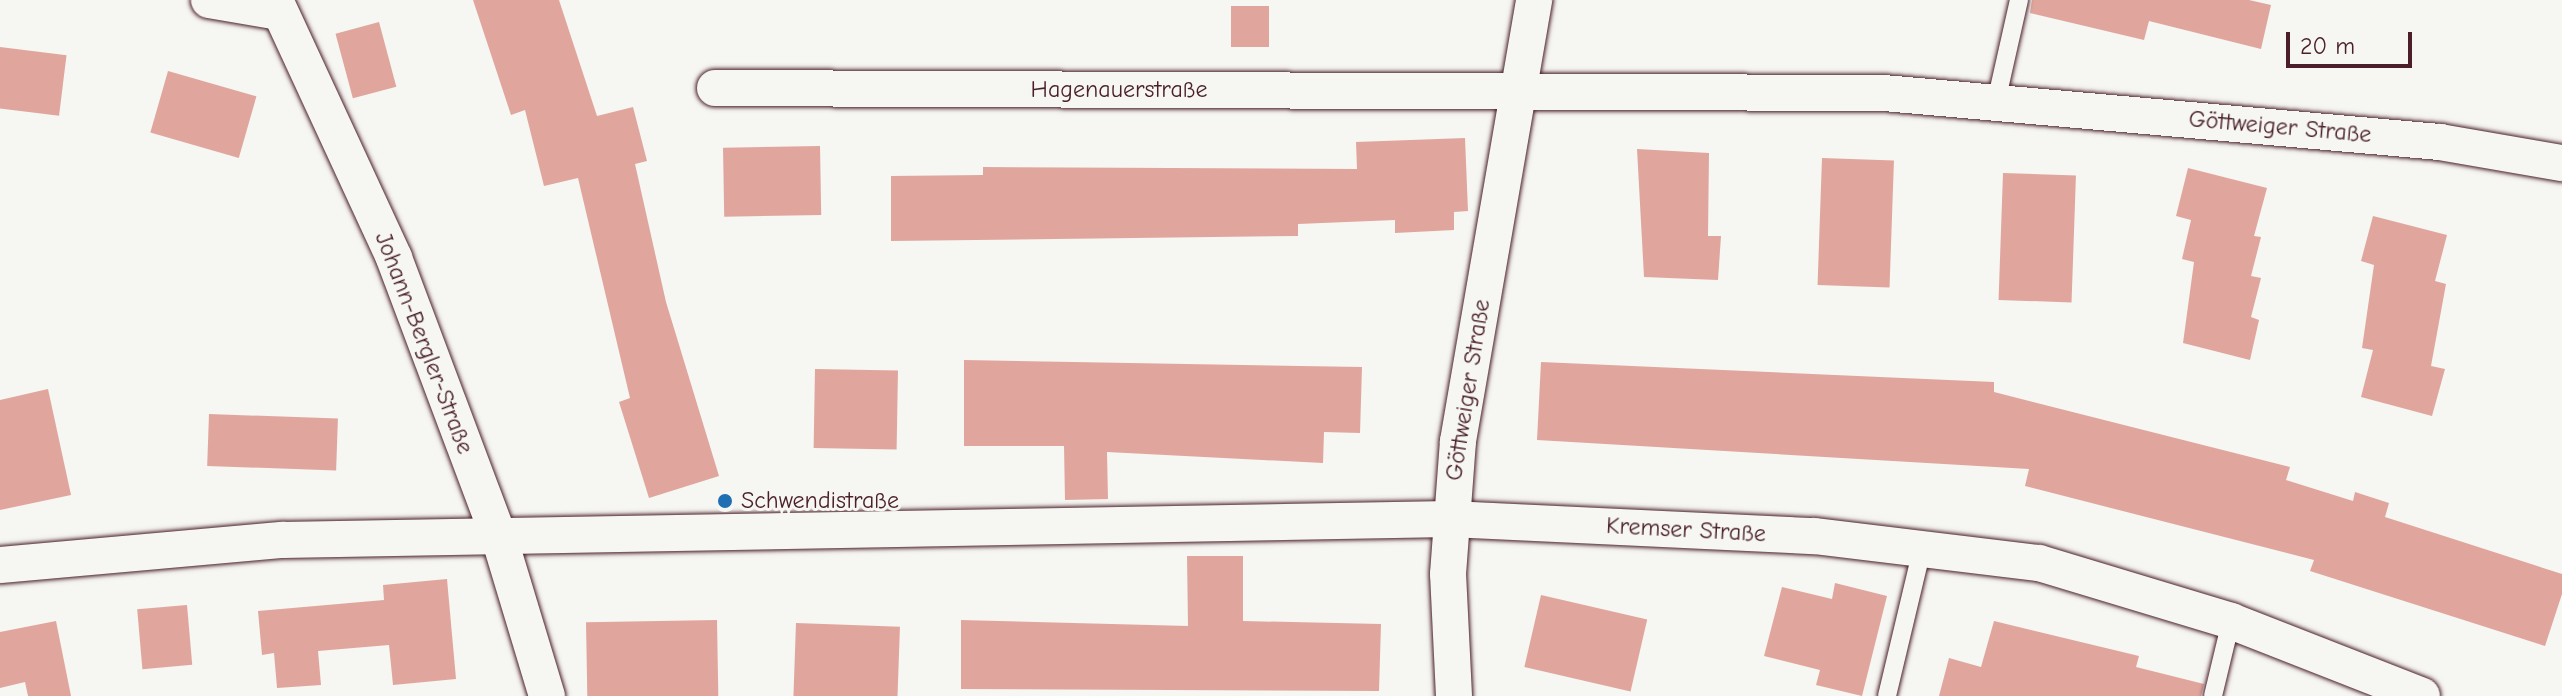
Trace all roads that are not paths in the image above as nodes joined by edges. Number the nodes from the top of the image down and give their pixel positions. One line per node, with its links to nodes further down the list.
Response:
1 (209, 0): 4 (street)
2 (1534, 0): 6 (street, Göttweiger Straße)
3 (2019, 0): 7 (lane)
4 (277, 6): 10 (street, Johann-Bergler-Straße)
5 (715, 88): 6 (street, Hagenauerstraße)
6 (1522, 88): 7 (street, Göttweiger Straße); 9 (street, Göttweiger Straße)
7 (1996, 102): 8 (street, Göttweiger Straße)
8 (2562, 163)
9 (1450, 519): 10 (street); 11 (street, Kremser Straße); 15 (street, Göttweiger Straße)
10 (499, 537): 12 (street); 14 (street, Johann-Bergler-Straße)
11 (1923, 545): 13 (street, Kremser Straße); 16 (lane)
12 (0, 565)
13 (2231, 621): 17 (lane); 18 (street, Kremser Straße)
14 (547, 696)
15 (1454, 696)
16 (1887, 696)
17 (2213, 696)
18 (2422, 696)

